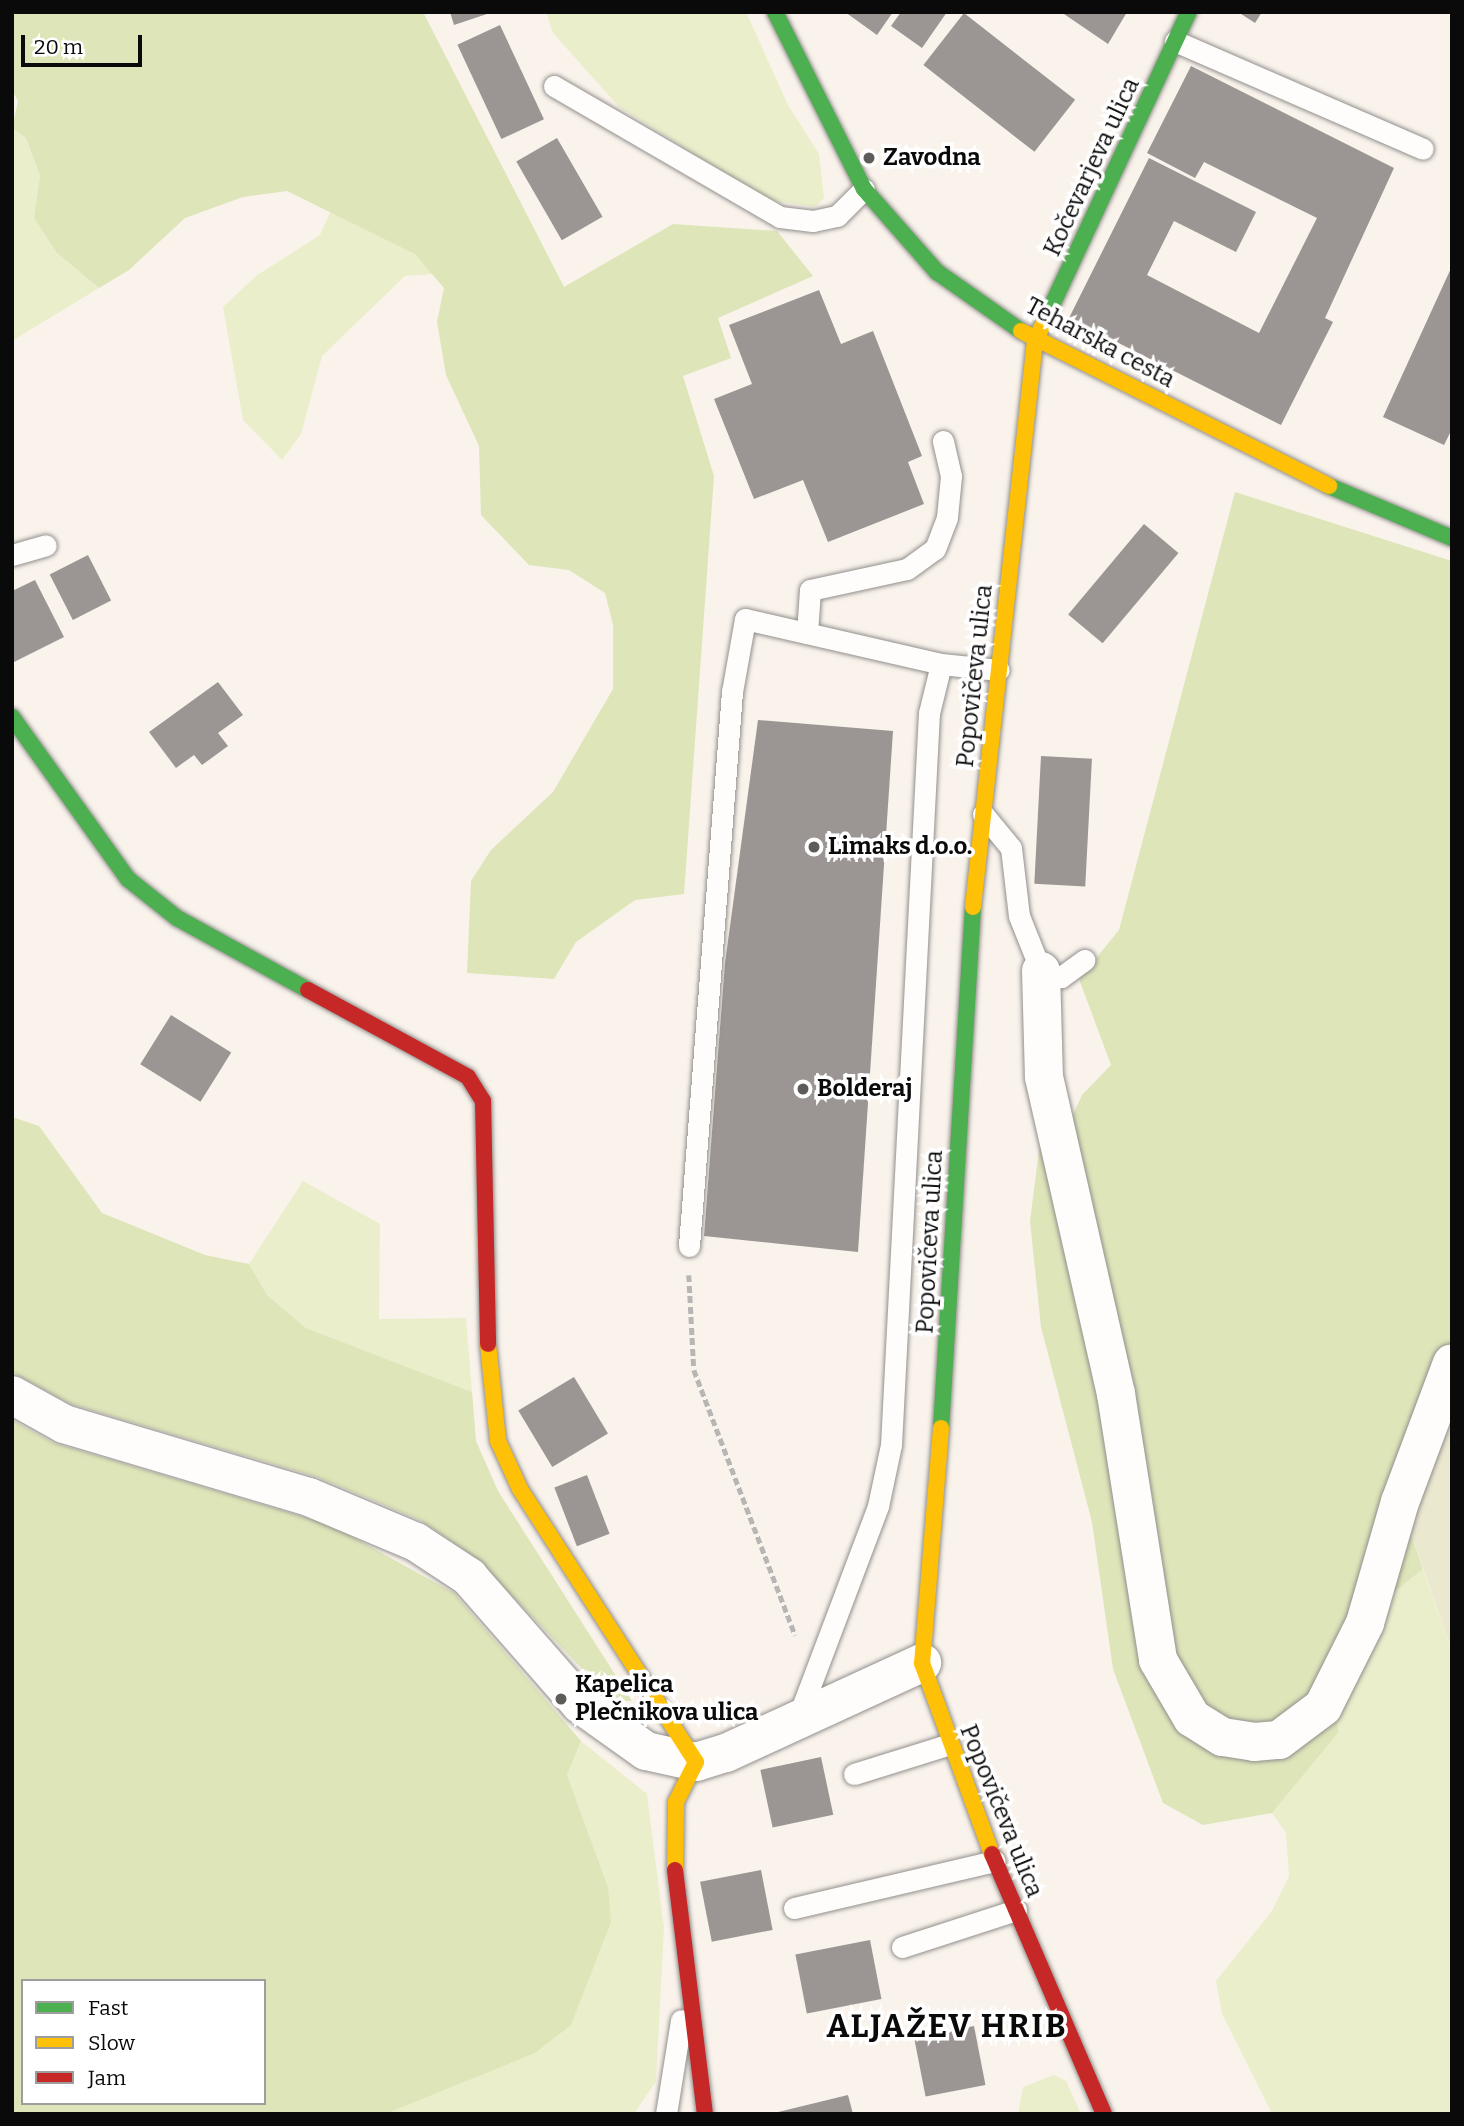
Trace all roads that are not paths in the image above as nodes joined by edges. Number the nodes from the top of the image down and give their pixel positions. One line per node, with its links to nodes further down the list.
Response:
1 (775, 12): 6 (street, Teharska cesta)
2 (1189, 12): 3 (street, Kočevarjeva ulica)
3 (1175, 41): 5 (lane); 7 (street, Kočevarjeva ulica)
4 (554, 86): 6 (lane)
5 (1423, 149)
6 (864, 189): 7 (street, Teharska cesta)
7 (1035, 341): 9 (street, Teharska cesta); 14 (street, Popovičeva ulica)
8 (943, 441): 12 (lane)
9 (1452, 538)
10 (46, 545): 11 (lane)
11 (12, 555)
12 (807, 633): 13 (lane); 19 (lane)
13 (941, 664): 14 (lane); 23 (lane)
14 (999, 670): 16 (street, Popovičeva ulica)
15 (12, 717): 25 (street)
16 (983, 814): 18 (lane); 22 (street, Popovičeva ulica)
17 (1084, 960): 18 (lane)
18 (1041, 971): 20 (street)
19 (689, 1246)
20 (1452, 1363)
21 (12, 1395): 25 (street)
22 (922, 1663): 23 (street); 24 (street, Popovičeva ulica)
23 (796, 1724): 25 (street)
24 (947, 1745): 26 (lane); 27 (street, Popovičeva ulica)
25 (696, 1762): 31 (street)
26 (854, 1774)
27 (995, 1861): 28 (lane); 29 (street, Popovičeva ulica)
28 (794, 1908)
29 (1016, 1910): 30 (lane); 34 (street, Popovičeva ulica)
30 (902, 1947)
31 (687, 1987): 32 (lane); 33 (street)
32 (666, 2114)
33 (705, 2114)
34 (1104, 2114)

